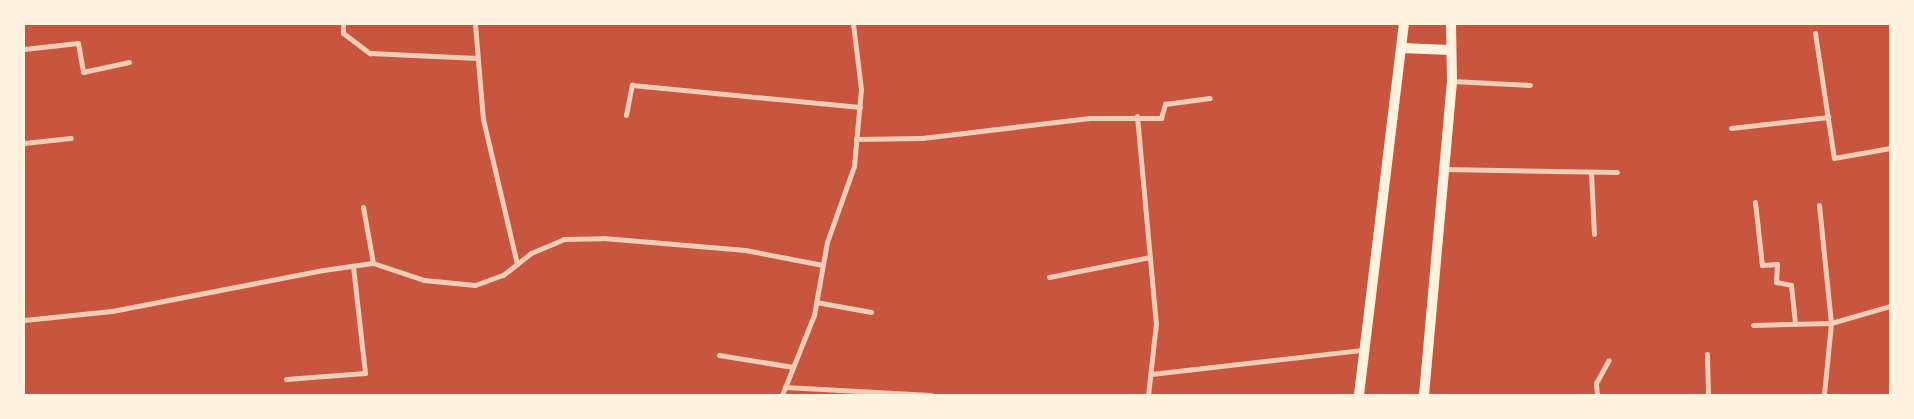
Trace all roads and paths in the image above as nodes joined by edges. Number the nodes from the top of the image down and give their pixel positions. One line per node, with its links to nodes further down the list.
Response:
1 (343, 24): 10 (street)
2 (474, 24): 10 (street)
3 (854, 24): 15 (street)
4 (1404, 24): 7 (main road)
5 (1451, 24): 9 (main road)
6 (1815, 33): 18 (street)
7 (1402, 48): 9 (main road); 44 (main road)
8 (24, 49): 11 (street)
9 (1450, 50): 12 (main road)
10 (477, 58): 33 (street)
11 (129, 62)
12 (1452, 81): 13 (street); 24 (main road)
13 (1530, 85)
14 (1210, 98): 17 (street)
15 (860, 107): 16 (street); 21 (street)
16 (626, 115)
17 (1137, 116): 21 (street); 31 (street)
18 (1828, 117): 19 (street); 23 (street)
19 (1732, 128)
20 (71, 138): 22 (street)
21 (856, 139): 34 (street)
22 (24, 143)
23 (1890, 148)
24 (1444, 169): 26 (street); 52 (main road)
25 (1617, 172): 26 (street)
26 (1591, 173): 30 (street)
27 (1755, 202): 42 (street)
28 (1819, 205): 41 (street)
29 (363, 207): 32 (street)
30 (1594, 234)
31 (1150, 257): 36 (street); 49 (street)
32 (373, 264): 33 (street); 35 (street)
33 (517, 264): 34 (street)
34 (823, 265): 37 (street)
35 (353, 266): 40 (street); 50 (street)
36 (1049, 277)
37 (816, 302): 39 (street); 48 (street)
38 (1890, 306): 41 (street)
39 (871, 312)
40 (24, 320)
41 (1831, 323): 42 (street); 59 (street)
42 (1795, 324): 43 (street)
43 (1753, 325)
44 (1363, 350): 49 (street); 56 (main road)
45 (1707, 354): 58 (street)
46 (718, 355): 48 (street)
47 (1609, 360): 57 (street)
48 (793, 367): 51 (street)
49 (1151, 374): 55 (street)
50 (286, 379)
51 (785, 387): 53 (street); 54 (street)
52 (1427, 394)
53 (782, 395)
54 (931, 395)
55 (1148, 395)
56 (1359, 395)
57 (1597, 395)
58 (1708, 395)
59 (1824, 395)

